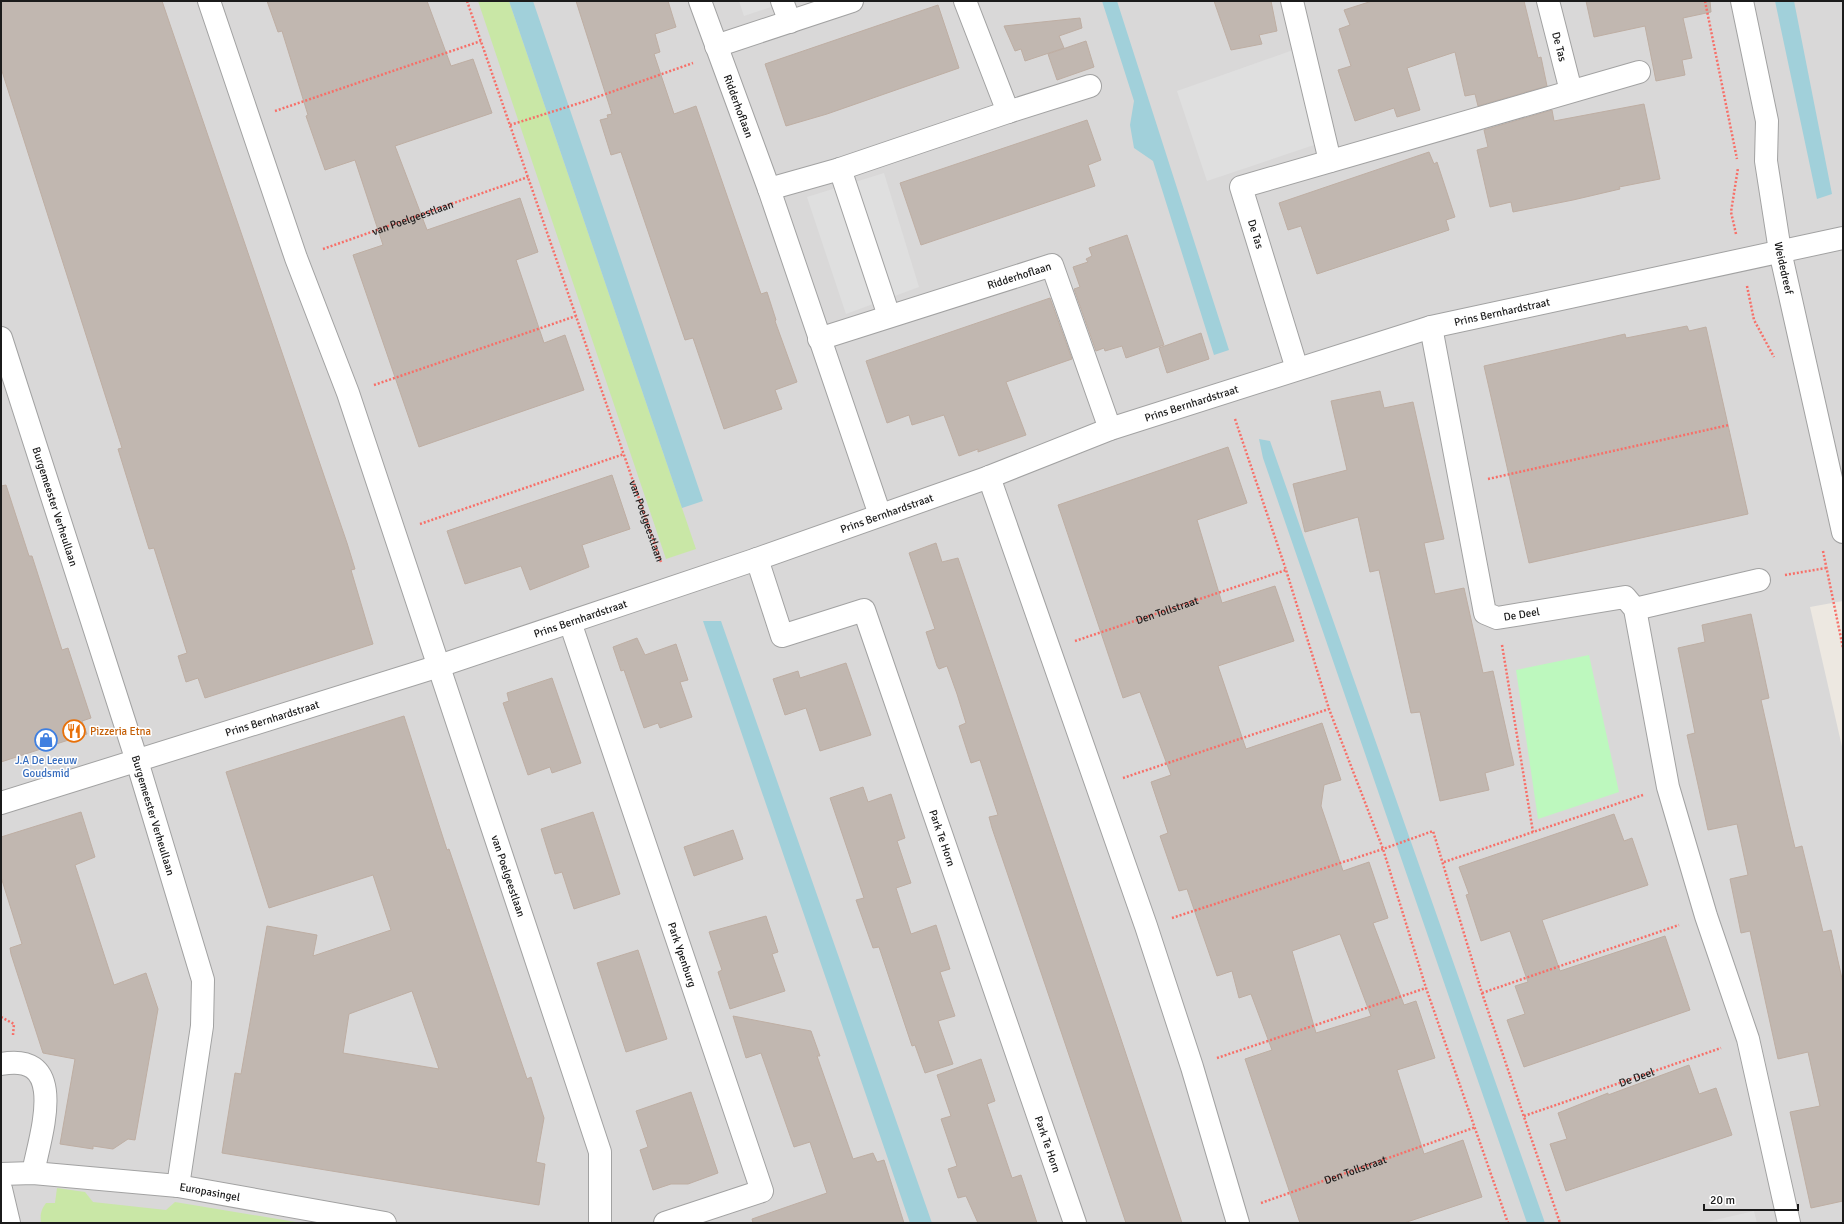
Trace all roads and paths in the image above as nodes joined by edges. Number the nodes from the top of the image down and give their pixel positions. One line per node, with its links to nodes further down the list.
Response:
1 (209, 1): 17 (street, van Poelgeestlaan)
2 (467, 1): 11 (path, van Poelgeestlaan)
3 (700, 1): 12 (street, Ridderhoflaan)
4 (782, 1): 10 (street)
5 (852, 1): 10 (street)
6 (965, 1): 16 (street)
7 (1292, 1): 19 (street)
8 (1548, 1): 15 (street, De Tas)
9 (1742, 1): 24 (street, Weidedreef)
10 (790, 22): 12 (street)
11 (481, 41): 17 (path); 18 (path, van Poelgeestlaan)
12 (717, 50): 18 (path); 22 (street, Ridderhoflaan)
13 (1639, 72): 15 (street, De Tas)
14 (1090, 86): 16 (street)
15 (1570, 91): 19 (street, De Tas)
16 (1008, 112): 20 (street)
17 (249, 119): 25 (street, van Poelgeestlaan)
18 (510, 125): 21 (path, van Poelgeestlaan)
19 (1330, 161): 31 (street, De Tas)
20 (840, 169): 22 (street); 27 (street)
21 (528, 177): 25 (path, van Poelgeestlaan); 26 (path, van Poelgeestlaan)
22 (769, 189): 30 (street, Ridderhoflaan)
23 (1843, 238): 24 (street, Prins Bernhardstraat)
24 (1780, 251): 28 (street, Prins Bernhardstraat); 41 (street, Weidedreef)
25 (296, 258): 33 (street, van Poelgeestlaan)
26 (576, 316): 33 (path); 36 (path, van Poelgeestlaan)
27 (889, 316): 30 (street, Ridderhoflaan); 35 (street, Ridderhoflaan)
28 (1431, 327): 31 (street, Prins Bernhardstraat); 38 (street, De Deel)
29 (1, 338): 53 (street, Burgemeester Verheullaan)
30 (819, 339): 39 (street, Ridderhoflaan)
31 (1297, 369): 32 (street, Prins Bernhardstraat)
32 (1226, 392): 35 (street, Prins Bernhardstraat); 44 (path)
33 (348, 393): 40 (street, van Poelgeestlaan)
34 (1729, 425): 38 (path)
35 (1110, 429): 37 (street, Prins Bernhardstraat)
36 (624, 454): 40 (path); 46 (path, van Poelgeestlaan)
37 (989, 477): 39 (street, Prins Bernhardstraat); 50 (street)
38 (1462, 485): 48 (street, De Deel)
39 (880, 515): 42 (street, Prins Bernhardstraat)
40 (394, 532): 51 (street, van Poelgeestlaan)
41 (1843, 532)
42 (757, 559): 46 (street, Prins Bernhardstraat); 79 (street, Park Te Horn)
43 (1826, 568): 45 (path)
44 (1286, 570): 50 (path, Den Tollstraat); 52 (path)
45 (1759, 580): 47 (street)
46 (670, 586): 49 (street, Prins Bernhardstraat)
47 (1635, 609): 48 (street, De Deel); 55 (street)
48 (1497, 618): 57 (path)
49 (570, 622): 51 (street, Prins Bernhardstraat); 78 (street, Park Ypenburg)
50 (1048, 650): 54 (street)
51 (439, 666): 53 (street, Prins Bernhardstraat); 77 (street, van Poelgeestlaan)
52 (1329, 709): 54 (path); 58 (path)
53 (137, 761): 56 (street, Prins Bernhardstraat); 71 (street, Burgemeester Verheullaan)
54 (1098, 787): 61 (street)
55 (1668, 787): 57 (path); 60 (street)
56 (1, 803)
57 (1533, 832): 59 (path)
58 (1383, 849): 59 (path); 61 (path); 62 (path)
59 (1444, 862): 63 (path)
60 (1706, 916): 63 (path); 64 (street)
61 (1146, 926): 66 (street)
62 (1426, 988): 66 (path); 68 (path)
63 (1482, 992): 67 (path)
64 (1748, 1039): 67 (path, De Deel); 74 (street)
65 (1, 1064): 69 (street)
66 (1192, 1066): 73 (street)
67 (1524, 1116): 81 (path)
68 (1476, 1127): 73 (path, Den Tollstraat); 80 (path)
69 (33, 1173): 70 (street, Europasingel); 71 (street, Europasingel)
70 (1, 1174)
71 (178, 1186): 76 (street, Europasingel)
72 (1, 1189): 75 (street)
73 (1236, 1218)
74 (1785, 1222)
75 (10, 1223)
76 (385, 1223)
77 (600, 1223)
78 (665, 1223)
79 (1075, 1223)
80 (1508, 1223)
81 (1560, 1223)

